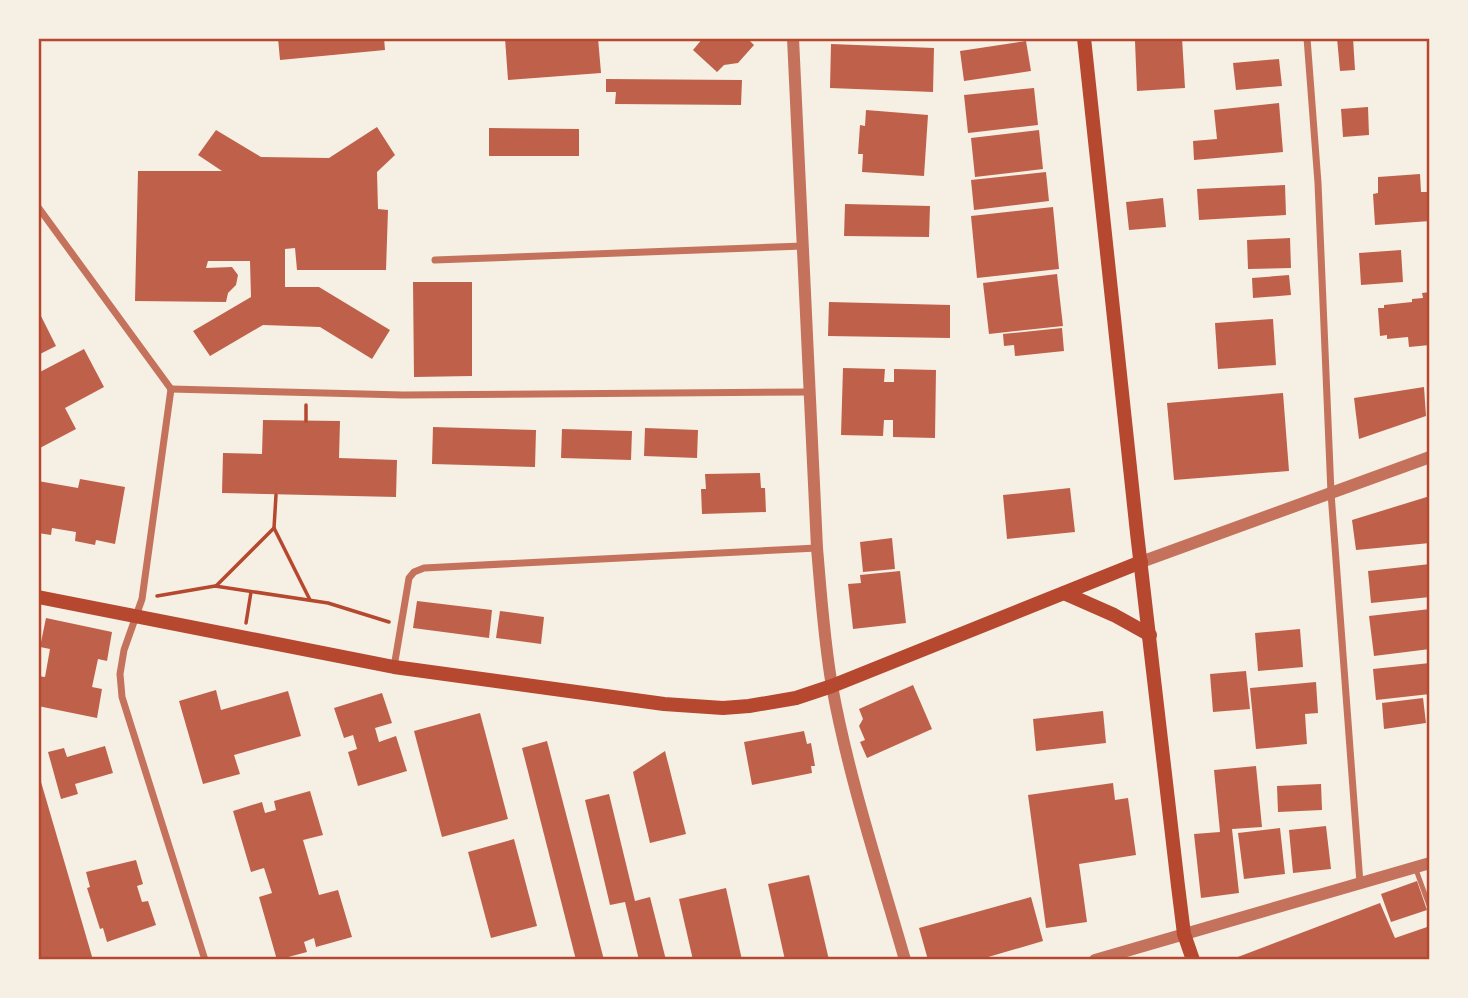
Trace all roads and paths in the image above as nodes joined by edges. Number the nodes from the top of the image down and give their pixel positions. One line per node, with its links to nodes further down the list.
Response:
1 (793, 38): 5 (street)
2 (1084, 38): 14 (main road)
3 (1307, 38): 10 (street)
4 (38, 206): 7 (street)
5 (803, 246): 6 (street); 8 (street)
6 (435, 260)
7 (171, 389): 8 (street); 19 (street)
8 (810, 392): 13 (street)
9 (1430, 457): 10 (street)
10 (1331, 493): 14 (street); 29 (street)
11 (276, 495): 12 (path)
12 (274, 528): 15 (path); 20 (path)
13 (817, 548): 22 (street); 26 (street)
14 (1141, 562): 17 (main road); 23 (main road)
15 (215, 586): 16 (path); 19 (path)
16 (251, 591): 20 (path); 24 (path)
17 (1064, 593): 23 (main road); 26 (main road)
18 (38, 597): 21 (main road)
19 (142, 598): 21 (street)
20 (310, 600): 22 (path)
21 (136, 618): 24 (main road); 32 (street)
22 (401, 626): 25 (street)
23 (1150, 635): 31 (main road)
24 (244, 639): 25 (main road)
25 (394, 667): 26 (main road)
26 (832, 686): 33 (street)
27 (1430, 863): 28 (street)
28 (1415, 867): 29 (street); 30 (lane)
29 (1360, 883): 31 (street)
30 (1430, 908)
31 (1184, 934): 34 (street); 35 (main road)
32 (205, 960)
33 (905, 960)
34 (1094, 960)
35 (1193, 960)

